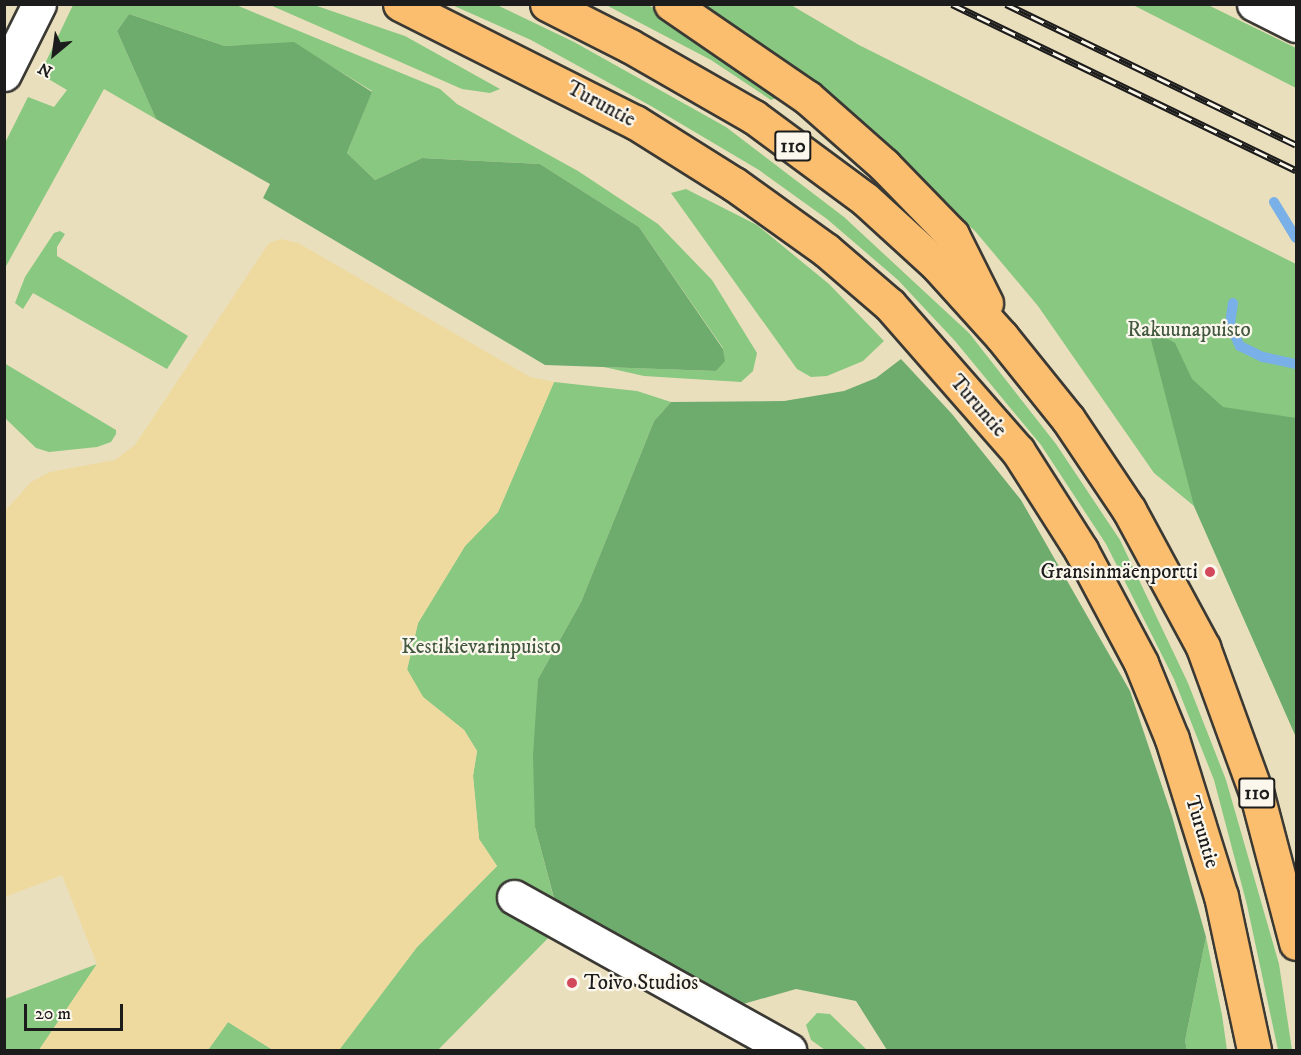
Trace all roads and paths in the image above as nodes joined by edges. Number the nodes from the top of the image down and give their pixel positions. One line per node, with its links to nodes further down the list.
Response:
1 (400, 4): 12 (main road, Turuntie)
2 (547, 4): 8 (main road, 110)
3 (671, 4): 8 (main road)
4 (1254, 4): 6 (street)
5 (29, 8): 7 (street)
6 (1296, 25)
7 (4, 74)
8 (1002, 337): 10 (main road, 110)
9 (514, 897): 11 (street)
10 (1296, 943)
11 (789, 1050)
12 (1254, 1050)

